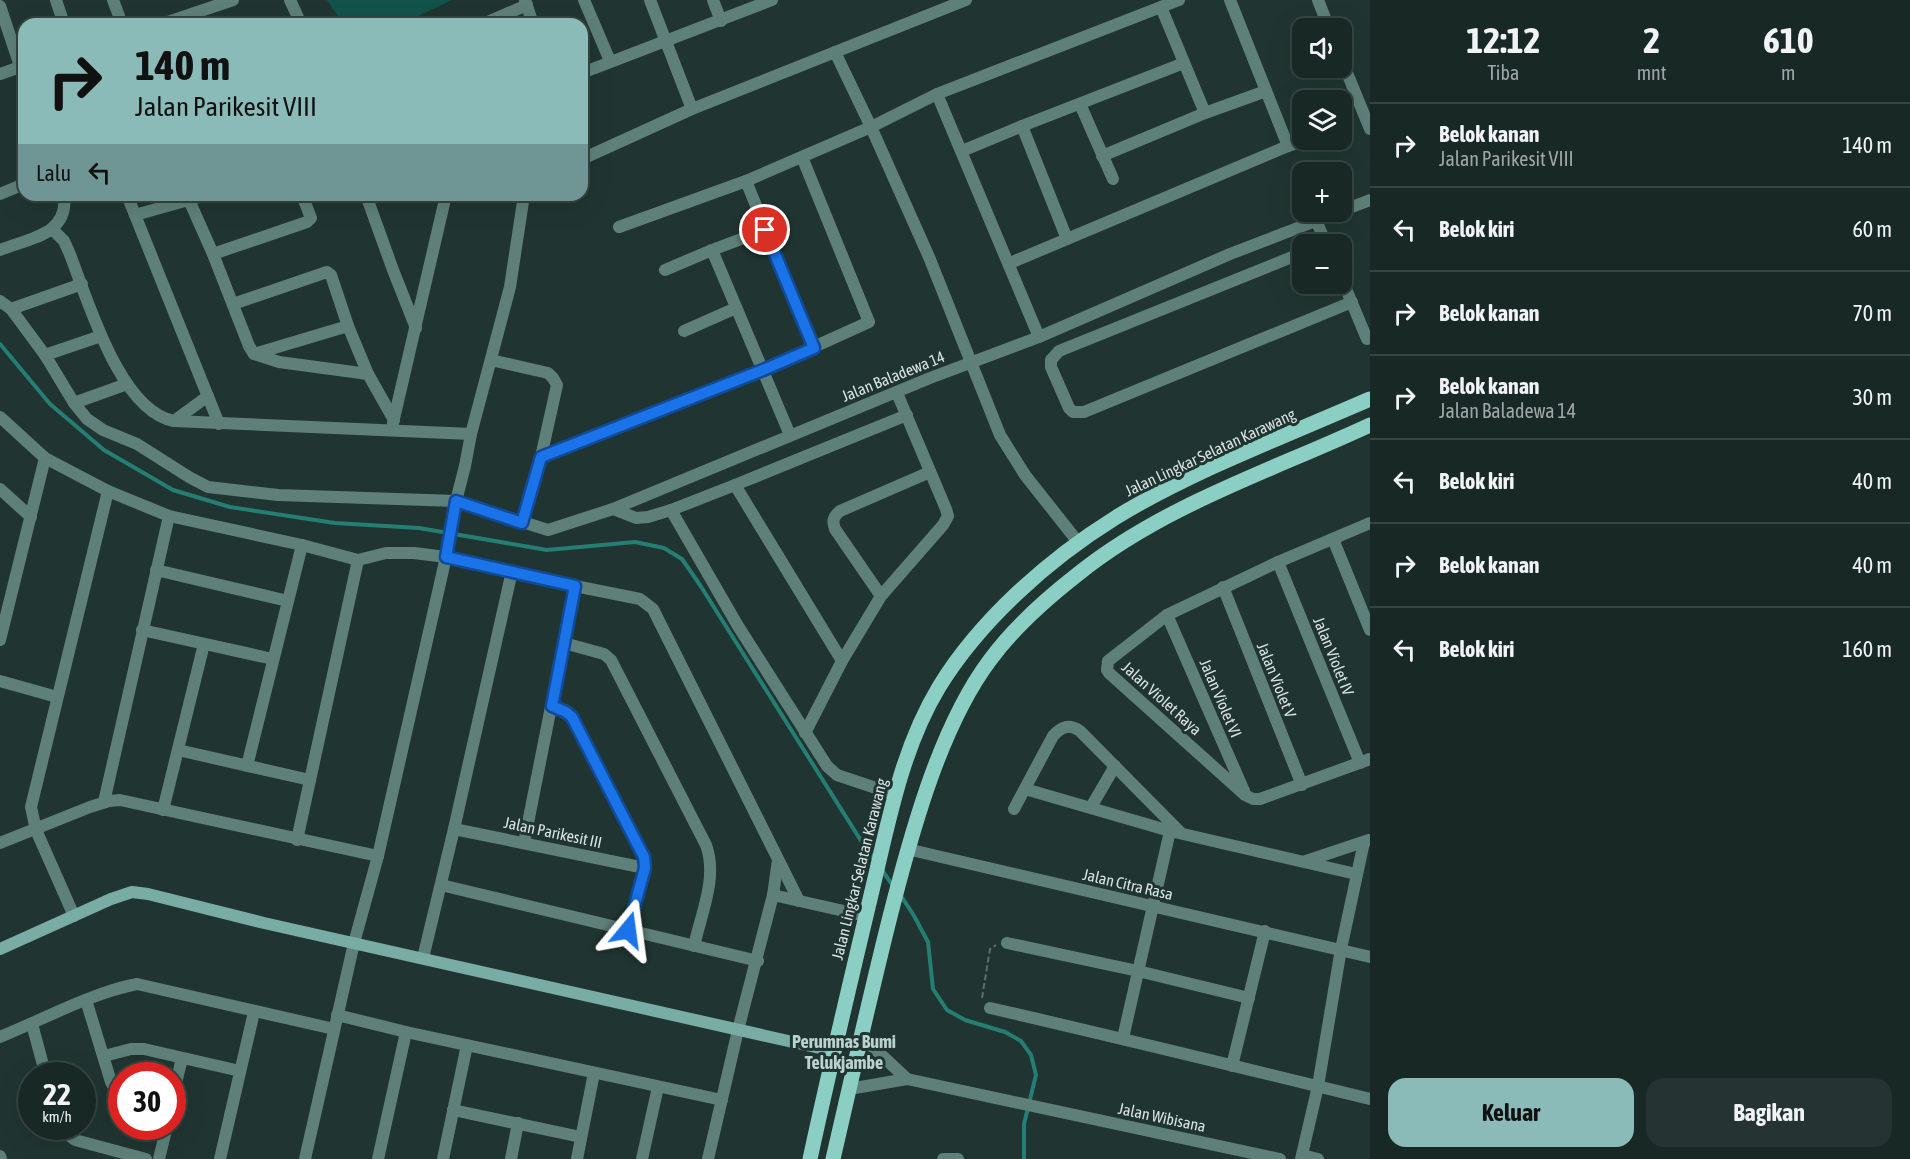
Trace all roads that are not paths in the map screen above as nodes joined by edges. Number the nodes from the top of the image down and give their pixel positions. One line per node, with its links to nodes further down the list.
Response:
1 (56, 0): 16 (street)
2 (112, 0): 17 (street)
3 (290, 0): 19 (street)
4 (584, 0): 27 (street)
5 (650, 0): 24 (street)
6 (713, 0): 23 (street)
7 (772, 0): 23 (street)
8 (966, 0): 25 (street)
9 (1179, 0): 15 (street)
10 (1230, 0): 33 (street)
11 (1318, 0): 22 (street)
12 (229, 1): 18 (street)
13 (526, 2): 20 (street); 21 (street)
14 (0, 6): 26 (street)
15 (1161, 7): 28 (street); 34 (street)
16 (62, 18)
17 (120, 18)
18 (179, 18)
19 (298, 18)
20 (495, 18)
21 (531, 18)
22 (1325, 18)
23 (721, 21): 24 (street)
24 (666, 42): 27 (street); 36 (street)
25 (835, 52): 36 (street); 39 (street)
26 (18, 60)
27 (610, 62): 29 (street)
28 (1184, 63): 35 (street); 37 (street)
29 (588, 71)
30 (18, 73): 31 (street)
31 (0, 75)
32 (1349, 78): 40 (street)
33 (1266, 91): 37 (street); 42 (street)
34 (937, 94): 39 (street); 43 (street)
35 (1080, 104): 38 (street); 45 (street)
36 (692, 109): 44 (street)
37 (1205, 113): 45 (street)
38 (1022, 126): 43 (street); 66 (street)
39 (872, 127): 46 (street); 90 (street)
40 (1370, 129)
41 (1292, 145): 42 (street)
42 (1288, 146): 66 (street)
43 (962, 151): 71 (street)
44 (588, 156)
45 (1102, 156): 47 (street)
46 (802, 157): 48 (street); 86 (street)
47 (1113, 179)
48 (746, 181): 63 (street); 65 (street)
49 (18, 186): 50 (street)
50 (0, 194)
51 (1370, 200): 60 (street, Jalan Baladewa 14)
52 (65, 201): 64 (street)
53 (129, 201): 61 (street)
54 (185, 201): 61 (street)
55 (189, 201): 69 (street)
56 (304, 201): 69 (street)
57 (368, 201): 81 (street)
58 (445, 201): 81 (street)
59 (523, 201): 89 (street)
60 (1352, 207)
61 (135, 215): 95 (street)
62 (1311, 222): 84 (street, Jalan Baladewa 14)
63 (619, 227)
64 (52, 229): 67 (street); 73 (street)
65 (765, 230): 68 (street); 86 (street)
66 (1067, 239): 71 (street)
67 (0, 250)
68 (712, 250): 72 (street); 78 (street)
69 (213, 254): 77 (street)
70 (1292, 257): 76 (street)
71 (1010, 263): 84 (street)
72 (665, 270)
73 (82, 284): 79 (street); 83 (street)
74 (1349, 294): 76 (street)
75 (0, 301): 79 (street, Jalan Baladewa 14)
76 (1353, 302): 85 (street)
77 (233, 304): 80 (street); 87 (street)
78 (736, 308): 82 (street); 91 (street)
79 (11, 309): 88 (street, Jalan Baladewa 14)
80 (348, 326): 87 (street); 92 (street)
81 (416, 328): 102 (street)
82 (684, 331)
83 (101, 336): 88 (street); 93 (street)
84 (1039, 337): 90 (street, Jalan Baladewa 14)
85 (1367, 339)
86 (814, 348): 91 (street)
87 (254, 354): 92 (street)
88 (45, 355): 97 (street, Jalan Baladewa 14)
89 (491, 360): 104 (street); 106 (street)
90 (971, 362): 94 (street, Jalan Baladewa 14); 120 (street)
91 (763, 370): 105 (street); 106 (street)
92 (368, 374): 102 (street)
93 (127, 384): 97 (street); 100 (street)
94 (897, 393): 98 (street); 105 (street, Jalan Baladewa 14)
95 (208, 396): 100 (street); 101 (street)
96 (1370, 399): 120 (main road, Jalan Lingkar Selatan Karawang)
97 (74, 403): 112 (street, Jalan Baladewa 14)
98 (907, 414): 108 (street); 109 (street)
99 (0, 417): 107 (street)
100 (174, 422): 101 (street)
101 (219, 424): 102 (street)
102 (393, 425): 104 (street)
103 (1370, 425): 163 (main road)
104 (471, 434): 112 (street)
105 (790, 435): 113 (street, Jalan Baladewa 14)
106 (541, 457): 117 (street)
107 (45, 458): 111 (street); 116 (street)
108 (930, 472): 129 (street); 129 (street)
109 (735, 485): 114 (street); 138 (street)
110 (0, 489): 116 (street)
111 (108, 492): 115 (street); 140 (street)
112 (456, 501): 117 (street, Jalan Baladewa 14); 122 (street)
113 (613, 509): 114 (street); 117 (street, Jalan Baladewa 14)
114 (671, 510): 142 (street)
115 (169, 516): 121 (street); 125 (street)
116 (31, 517): 134 (street)
117 (522, 523)
118 (1370, 523): 119 (street, Jalan Violet Raya)
119 (1332, 538): 124 (street, Jalan Violet Raya); 133 (street)
120 (1078, 542): 150 (main road, Jalan Lingkar Selatan Karawang)
121 (302, 545): 123 (street); 130 (street)
122 (446, 557): 123 (street); 126 (street); 164 (street)
123 (358, 560): 147 (street)
124 (1278, 562): 128 (street, Jalan Violet Raya); 144 (street, Jalan Violet IV)
125 (156, 570): 130 (street); 132 (street)
126 (512, 571): 127 (street); 156 (street)
127 (575, 586): 135 (street); 165 (street)
128 (1223, 587): 131 (street, Jalan Violet Raya); 148 (street, Jalan Violet V)
129 (881, 596): 138 (street)
130 (288, 601): 137 (street)
131 (1167, 615): 151 (street, Jalan Violet VI); 151 (street, Jalan Violet Raya)
132 (142, 630): 136 (street); 152 (street)
133 (1370, 630)
134 (1, 633)
135 (564, 643): 141 (street); 179 (street)
136 (204, 644): 137 (street); 143 (street)
137 (273, 659): 145 (street)
138 (842, 662): 142 (street)
139 (0, 681): 140 (street)
140 (57, 697): 157 (street)
141 (552, 706): 162 (street); 167 (street)
142 (805, 733): 150 (street)
143 (178, 750): 145 (street); 155 (street)
144 (1365, 761): 148 (street)
145 (247, 766): 147 (street)
146 (1115, 766): 149 (street); 153 (street); 158 (street)
147 (310, 780): 159 (street)
148 (1302, 785): 151 (street)
149 (1025, 789): 153 (street); 154 (street)
150 (894, 794): 174 (main road, Jalan Lingkar Selatan Karawang)
151 (1245, 795)
152 (104, 802): 155 (street); 157 (street)
153 (1091, 807): 158 (street)
154 (1014, 809)
155 (164, 810): 159 (street)
156 (454, 829): 162 (street, Jalan Parikesit III); 169 (street)
157 (36, 830): 161 (street); 173 (street)
158 (1175, 831): 166 (street); 172 (street)
159 (297, 840): 164 (street)
160 (1367, 841): 166 (street); 168 (street)
161 (0, 843)
162 (524, 843): 167 (street, Jalan Parikesit III)
163 (907, 849): 172 (street, Jalan Citra Rasa); 196 (main road)
164 (378, 856): 177 (street)
165 (778, 860): 170 (street); 171 (street)
166 (1304, 862): 168 (street)
167 (645, 868): 175 (street)
168 (1356, 874): 181 (street)
169 (441, 885): 175 (street); 182 (street)
170 (773, 896): 171 (street); 184 (street)
171 (799, 901): 174 (street)
172 (1152, 907): 176 (street, Jalan Citra Rasa); 185 (street)
173 (74, 916): 177 (street); 180 (street)
174 (866, 916): 199 (main road, Jalan Lingkar Selatan Karawang)
175 (628, 930): 179 (street)
176 (1265, 931): 181 (street, Jalan Citra Rasa); 186 (street)
177 (354, 943): 182 (street); 190 (street)
178 (1007, 943): 185 (street)
179 (694, 946): 184 (street)
180 (0, 949)
181 (1341, 949): 183 (street, Jalan Citra Rasa); 209 (street)
182 (423, 957): 193 (street)
183 (1370, 957)
184 (758, 961): 193 (street)
185 (1138, 971): 186 (street); 197 (street)
186 (1249, 998): 204 (street)
187 (87, 1000): 189 (street); 191 (street); 200 (street)
188 (990, 1008): 197 (street)
189 (254, 1012): 192 (street); 206 (street)
190 (337, 1015): 192 (street); 194 (street)
191 (32, 1024): 195 (street); 202 (street)
192 (334, 1029): 223 (street)
193 (738, 1030): 199 (street); 213 (street)
194 (406, 1032): 198 (street); 224 (street)
195 (0, 1036)
196 (861, 1036): 208 (street); 211 (main road)
197 (1123, 1038): 204 (street)
198 (467, 1046): 207 (street); 214 (street)
199 (833, 1051): 230 (main road, Jalan Lingkar Selatan Karawang)
200 (104, 1056): 201 (street); 205 (street)
201 (182, 1058): 203 (street); 206 (street)
202 (42, 1062)
203 (181, 1062)
204 (1233, 1066): 209 (street)
205 (108, 1070)
206 (240, 1071): 222 (street)
207 (594, 1073): 210 (street); 216 (street)
208 (908, 1079): 211 (street); 234 (street, Jalan Wibisana)
209 (1318, 1086): 212 (street); 219 (street)
210 (658, 1087): 213 (street); 228 (street)
211 (849, 1089): 231 (main road)
212 (1370, 1099)
213 (722, 1100): 229 (street)
214 (453, 1110): 215 (street); 225 (street)
215 (518, 1123): 216 (street); 226 (street)
216 (581, 1137): 227 (street)
217 (75, 1140): 220 (street)
218 (163, 1140): 221 (street)
219 (1301, 1157): 235 (street)
220 (146, 1159)
221 (159, 1159)
222 (220, 1159)
223 (305, 1159)
224 (378, 1159)
225 (443, 1159)
226 (511, 1159)
227 (577, 1159)
228 (642, 1159)
229 (708, 1159)
230 (810, 1159)
231 (833, 1159)
232 (943, 1159): 233 (street)
233 (958, 1159)
234 (1280, 1159)
235 (1318, 1159)

